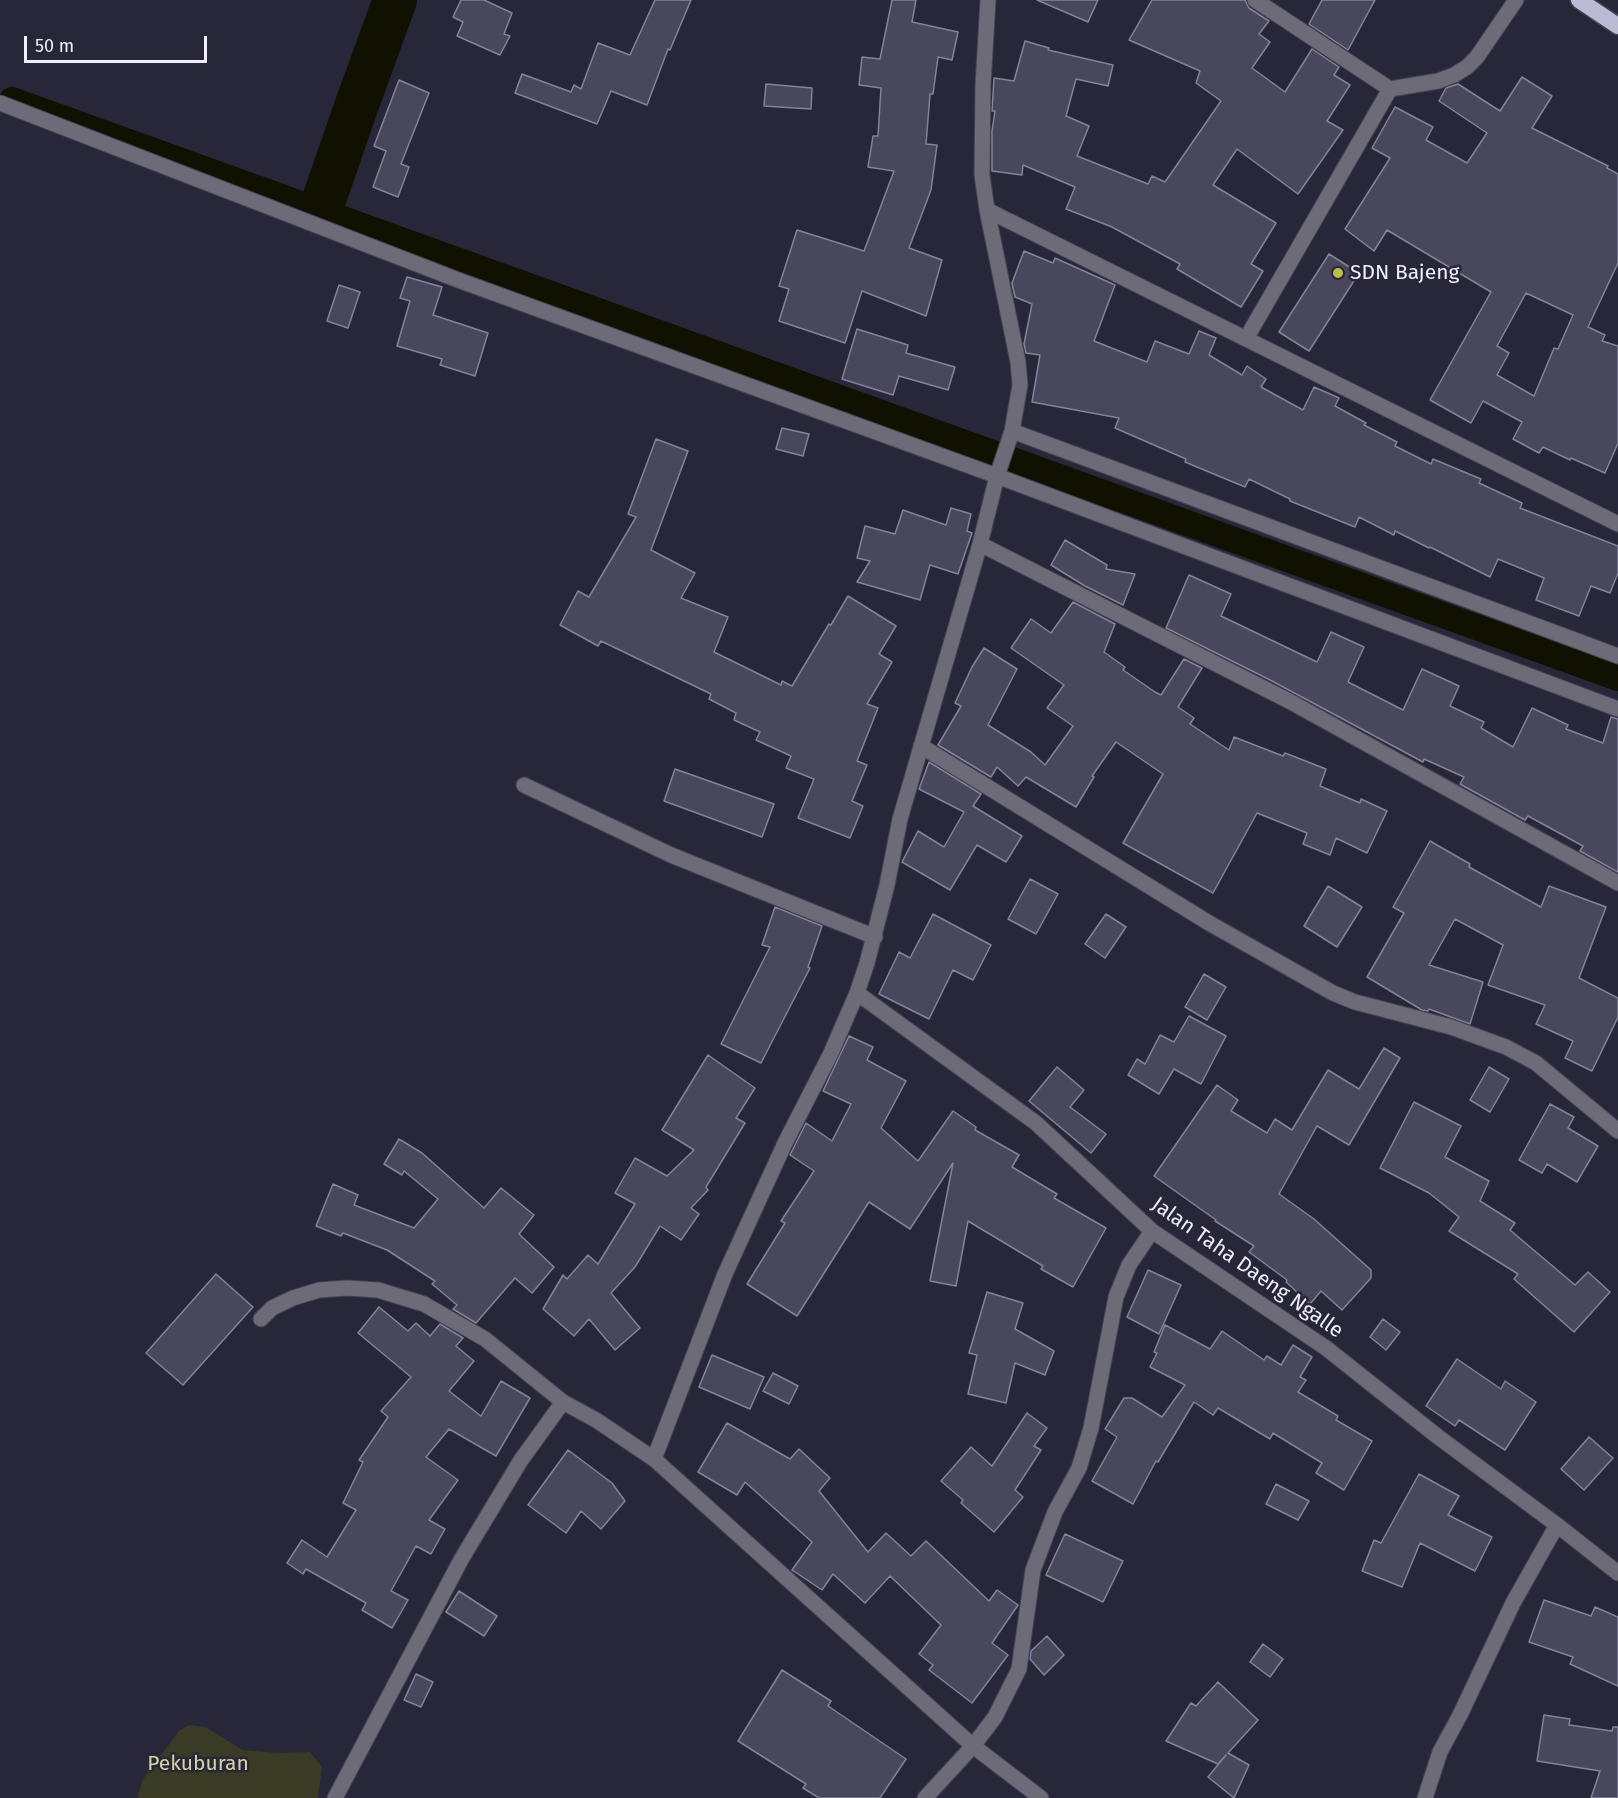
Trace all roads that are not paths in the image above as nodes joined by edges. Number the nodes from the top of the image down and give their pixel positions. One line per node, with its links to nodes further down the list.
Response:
1 (988, 0): 8 (street)
2 (1255, 0): 6 (street)
3 (1516, 0): 6 (street)
4 (1579, 0): 5 (highway)
5 (1618, 26)
6 (1389, 89): 9 (street)
7 (0, 103): 11 (street)
8 (987, 210): 9 (street); 10 (street)
9 (1247, 337): 12 (street)
10 (1011, 435): 11 (street); 14 (street)
11 (998, 472): 13 (street); 15 (street)
12 (1618, 524)
13 (980, 544): 16 (street); 18 (street)
14 (1618, 656)
15 (1618, 709)
16 (921, 746): 19 (street); 21 (street)
17 (524, 785): 19 (street)
18 (1618, 883)
19 (874, 937): 20 (street)
20 (857, 993): 22 (street, Jalan Taha Daeng Ngalle); 25 (street)
21 (1618, 1131)
22 (1152, 1231): 26 (street, Jalan Taha Daeng Ngalle); 28 (street)
23 (261, 1319): 24 (street)
24 (563, 1402): 25 (street); 29 (street)
25 (654, 1460): 28 (street)
26 (1557, 1525): 27 (street, Jalan Taha Daeng Ngalle); 32 (street)
27 (1618, 1573)
28 (973, 1746): 30 (street); 31 (street)
29 (335, 1798)
30 (925, 1798)
31 (1041, 1798)
32 (1425, 1798)

